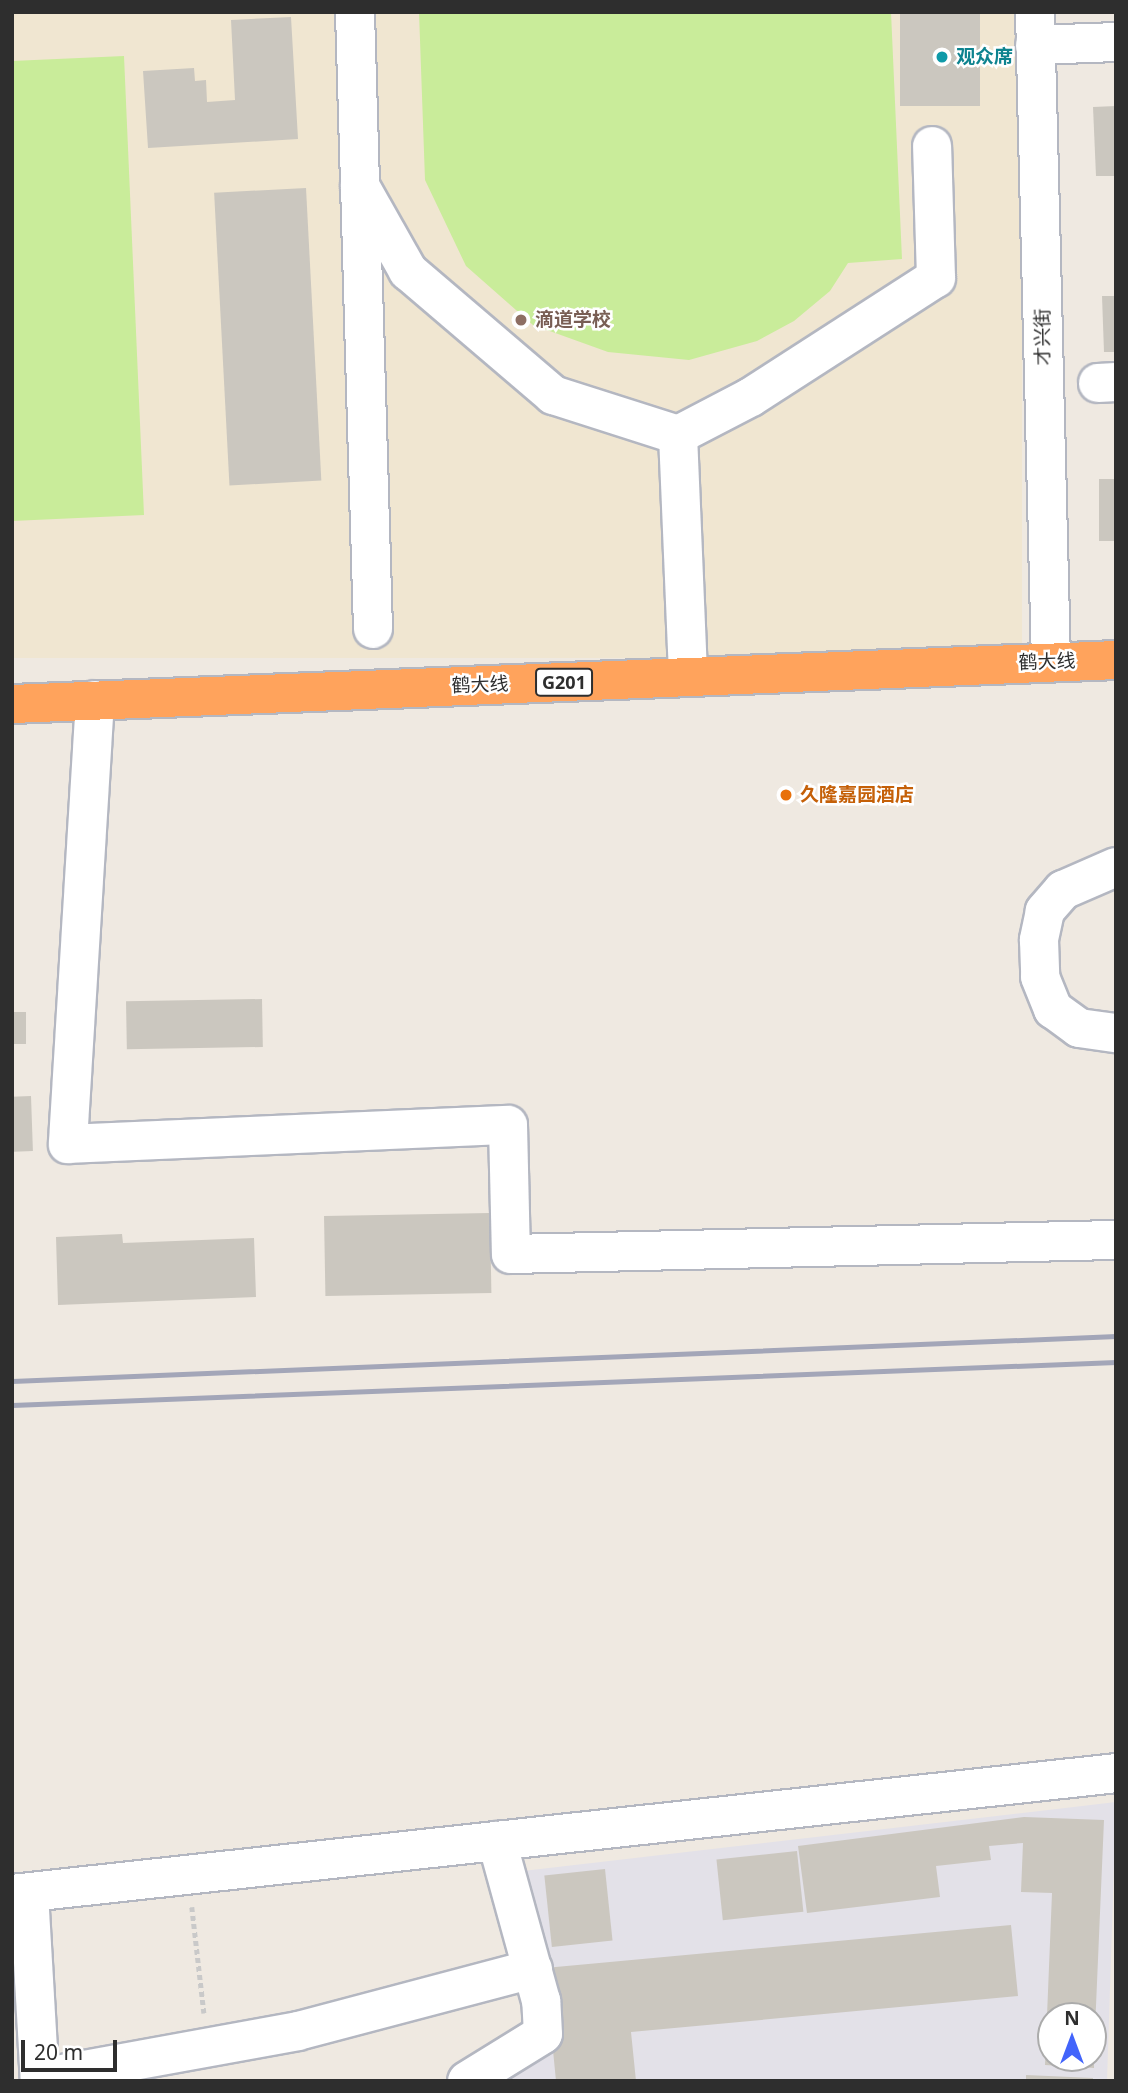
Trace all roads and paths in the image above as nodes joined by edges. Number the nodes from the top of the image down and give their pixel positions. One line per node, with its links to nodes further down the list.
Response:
1 (355, 12): 5 (street)
2 (1035, 28): 3 (street); 9 (street, 才兴街)
3 (1116, 42)
4 (932, 146): 6 (street)
5 (360, 186): 6 (street); 7 (street)
6 (678, 435): 10 (street)
7 (373, 629)
8 (1116, 660): 9 (highway, 鹤大线 / G201)
9 (1051, 662): 10 (highway, 鹤大线 / G201)
10 (688, 677): 11 (highway, 鹤大线 / G201)
11 (95, 701): 12 (highway, 鹤大线 / G201); 15 (street)
12 (12, 704)
13 (1116, 867): 14 (street)
14 (1116, 1033)
15 (1116, 1240)
16 (1116, 1773): 17 (street)
17 (497, 1841): 18 (street); 20 (street)
18 (189, 1875): 19 (street); 21 (path)
19 (21, 1894): 22 (street)
20 (533, 1969): 21 (street); 23 (street)
21 (208, 2048): 22 (street)
22 (40, 2080)
23 (467, 2081)

